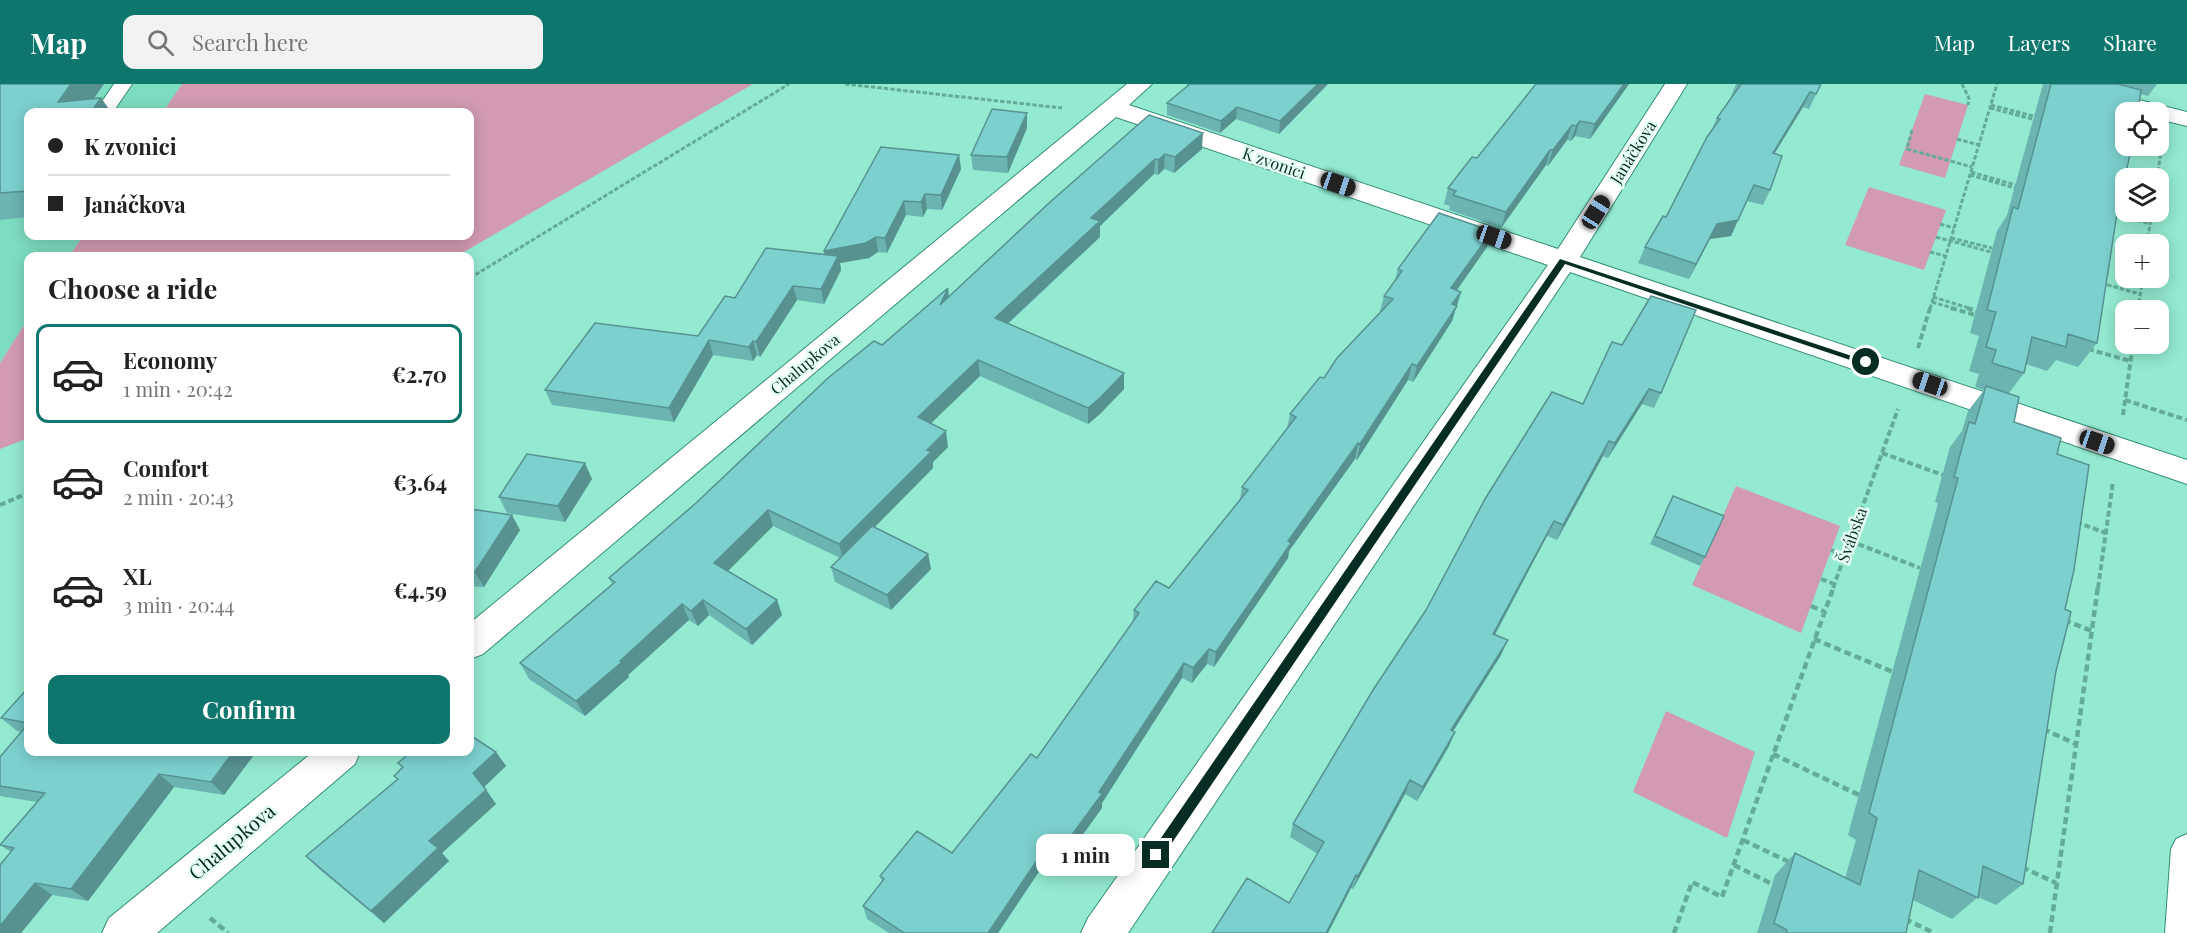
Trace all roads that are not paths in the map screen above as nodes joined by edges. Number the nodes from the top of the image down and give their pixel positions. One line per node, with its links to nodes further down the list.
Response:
1 (123, 84): 5 (lane)
2 (1141, 84): 6 (street, Chalupkova)
3 (1676, 84): 8 (street, Janáčkova)
4 (2089, 94): 7 (street)
5 (107, 108)
6 (1108, 110): 8 (street, K zvonici); 10 (street, Chalupkova)
7 (2187, 119)
8 (1563, 261): 9 (street, K zvonici); 14 (street, Janáčkova)
9 (2187, 472)
10 (474, 641)
11 (336, 756): 13 (street, Chalupkova)
12 (2187, 849): 15 (lane)
13 (124, 933)
14 (1103, 933)
15 (2182, 933)

